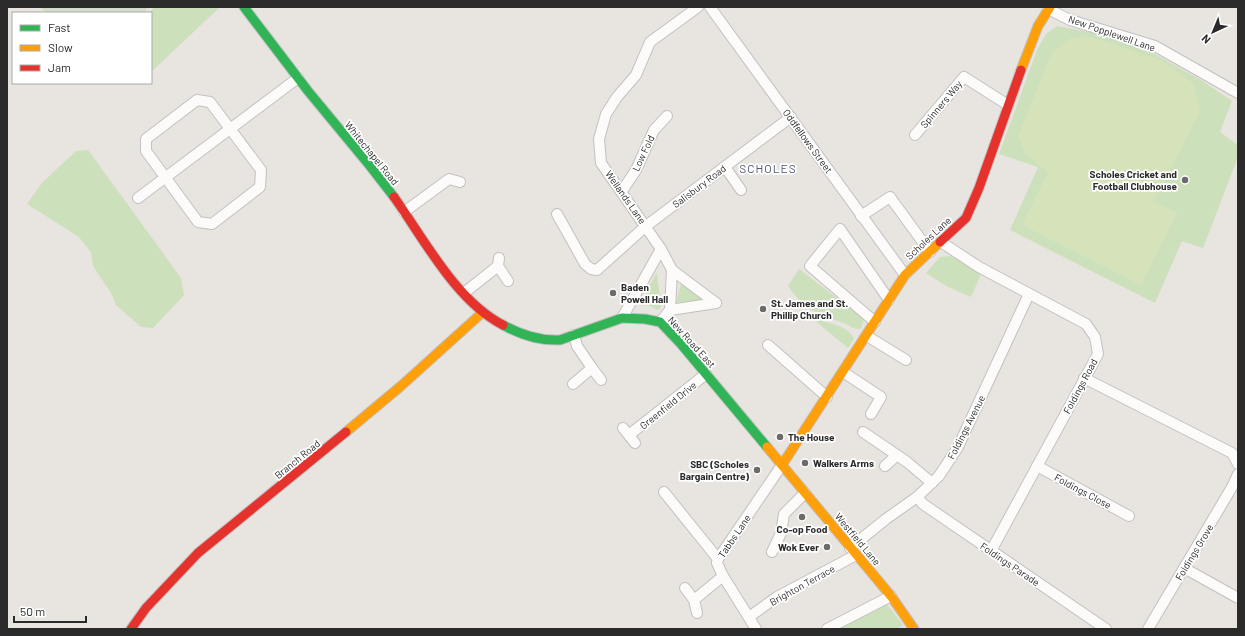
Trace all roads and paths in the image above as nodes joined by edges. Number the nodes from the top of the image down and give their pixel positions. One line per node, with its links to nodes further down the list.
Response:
1 (244, 7): 5 (main road, Whitechapel Road)
2 (698, 7): 16 (street, Wellands Lane)
3 (710, 7): 9 (street, Oddfellows Street)
4 (1049, 8): 6 (street, New Popplewell Lane); 7 (main road, Scholes Lane)
5 (298, 78): 10 (street); 18 (main road, Whitechapel Road)
6 (1238, 93)
7 (1008, 105): 11 (street, Spinners Way); 22 (main road, Scholes Lane)
8 (667, 116): 16 (street, Low Fold)
9 (791, 117): 12 (street, Salisbury Road); 20 (street, Oddfellows Street)
10 (230, 129): 13 (street); 13 (street); 13 (street)
11 (915, 135)
12 (725, 167): 15 (street); 21 (street, Salisbury Road)
13 (165, 178): 17 (street)
14 (460, 182): 18 (street)
15 (741, 190)
16 (622, 191): 21 (street, Wellands Lane)
17 (138, 198)
18 (404, 212): 28 (main road, Whitechapel Road)
19 (557, 214): 21 (street, Salisbury Road)
20 (861, 216): 24 (street); 26 (street, Oddfellows Street)
21 (646, 226): 23 (street, Wellands Lane)
22 (941, 242): 24 (main road, Scholes Lane); 29 (street, Foldings Road)
23 (661, 249): 25 (street, Wellands Lane); 33 (street)
24 (930, 252): 26 (main road, Scholes Lane)
25 (672, 270): 31 (street); 31 (street, Wellands Lane)
26 (905, 276): 30 (main road, Scholes Lane)
27 (508, 281): 28 (street)
28 (464, 293): 32 (main road, Whitechapel Road)
29 (1029, 294): 43 (street, Foldings Road); 56 (street, Foldings Avenue)
30 (889, 300): 35 (main road, Scholes Lane); 35 (street)
31 (670, 310): 34 (street)
32 (483, 312): 36 (main road, New Road East); 74 (main road, Branch Road)
33 (622, 318): 34 (main road, New Road East); 36 (main road, New Road East)
34 (660, 322): 42 (main road, New Road East)
35 (875, 322): 37 (main road, Scholes Lane)
36 (574, 335): 40 (street)
37 (866, 336): 39 (street); 41 (main road, Scholes Lane)
38 (768, 345): 46 (street)
39 (906, 360)
40 (592, 368): 44 (street); 45 (street)
41 (843, 372): 46 (main road, Scholes Lane); 47 (street)
42 (706, 374): 49 (street, Greenfield Drive); 52 (main road, New Road East)
43 (1084, 378): 51 (street); 54 (street, Foldings Road)
44 (601, 380)
45 (573, 384)
46 (827, 397): 52 (main road, Scholes Lane)
47 (871, 414)
48 (863, 432): 50 (street)
49 (629, 436)
50 (898, 454): 53 (street); 56 (street)
51 (1238, 464)
52 (782, 465): 59 (main road, Westfield Lane); 65 (street, Tabbs Lane)
53 (885, 466)
54 (1037, 466): 61 (street, Foldings Close); 63 (street, Foldings Road)
55 (1238, 474): 57 (street, Foldings Grove)
56 (932, 483): 60 (street, Foldings Avenue)
57 (1235, 489): 66 (street, Foldings Grove)
58 (664, 492): 65 (street)
59 (804, 492): 62 (main road, Westfield Lane); 64 (street)
60 (917, 498): 62 (street, Foldings Avenue); 63 (street, Foldings Parade)
61 (1129, 516)
62 (853, 551): 69 (main road, Westfield Lane); 73 (street, Brighton Terrace)
63 (991, 551): 78 (street, Foldings Parade)
64 (772, 552)
65 (718, 559): 67 (street, Tabbs Lane)
66 (1184, 568): 70 (street); 79 (street, Foldings Grove)
67 (723, 576): 71 (street); 73 (street, Tabbs Lane)
68 (685, 588): 71 (street)
69 (891, 596): 76 (street); 77 (main road, Westfield Lane)
70 (1238, 598)
71 (694, 600): 72 (street)
72 (697, 613)
73 (749, 617): 75 (street, Tabbs Lane)
74 (131, 629)
75 (756, 629)
76 (827, 629)
77 (914, 629)
78 (1106, 629)
79 (1148, 629)

